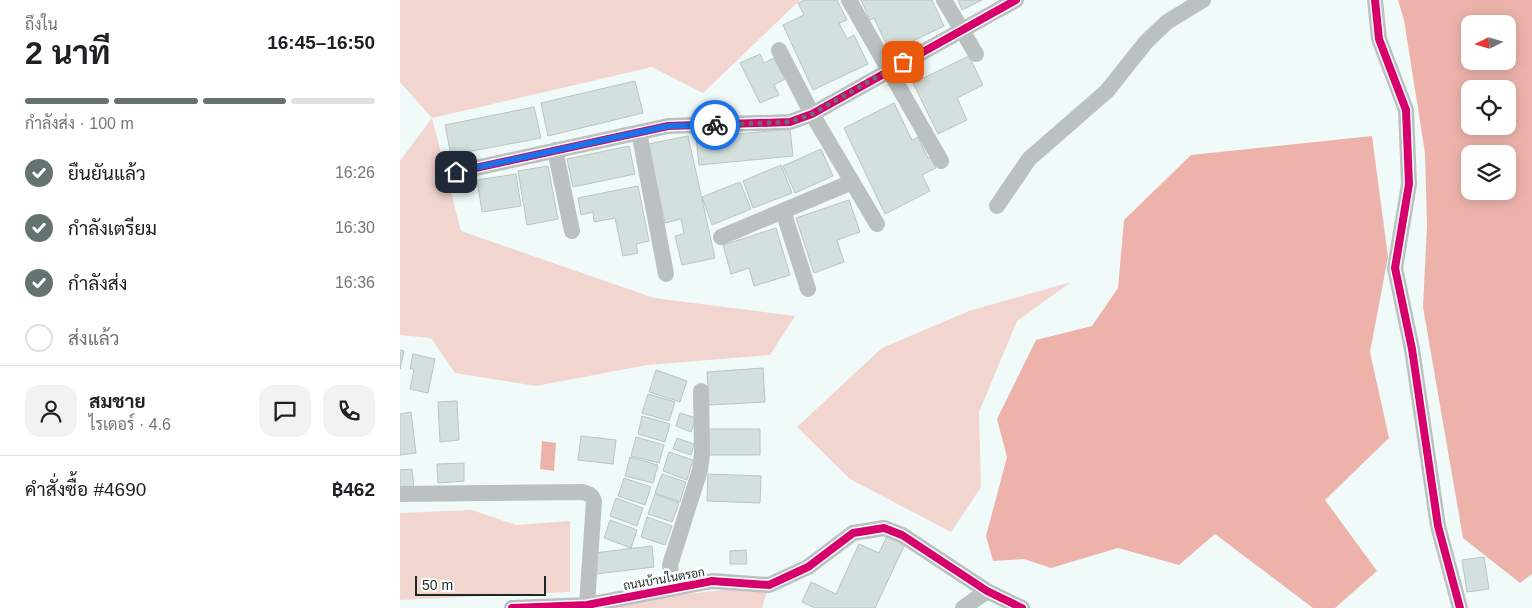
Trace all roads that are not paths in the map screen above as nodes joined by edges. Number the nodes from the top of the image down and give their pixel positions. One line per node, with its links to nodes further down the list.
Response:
1 (849, 0): 9 (street)
2 (944, 0): 6 (street)
3 (1016, 0): 6 (street)
4 (1203, 0): 16 (street)
5 (1375, 0): 31 (street)
6 (962, 30): 8 (street); 9 (street)
7 (779, 50): 10 (street)
8 (976, 54)
9 (889, 70): 10 (street); 13 (street)
10 (812, 114): 11 (street); 15 (street)
11 (639, 132): 12 (street); 21 (street)
12 (555, 150): 14 (street); 19 (street)
13 (940, 161)
14 (456, 172)
15 (852, 182): 17 (street); 18 (street)
16 (997, 206)
17 (783, 211): 20 (street); 22 (street)
18 (877, 224)
19 (572, 231)
20 (721, 237)
21 (666, 274)
22 (808, 288)
23 (701, 390): 25 (street)
24 (400, 494): 27 (street)
25 (672, 589): 26 (street, ถนนบ้านในตรอก); 27 (street, ถนนบ้านในตรอก)
26 (987, 591): 29 (street); 30 (street, ถนนบ้านในตรอก)
27 (588, 604): 28 (street, ถนนบ้านในตรอก)
28 (512, 608)
29 (963, 608)
30 (1022, 608)
31 (1460, 608)

